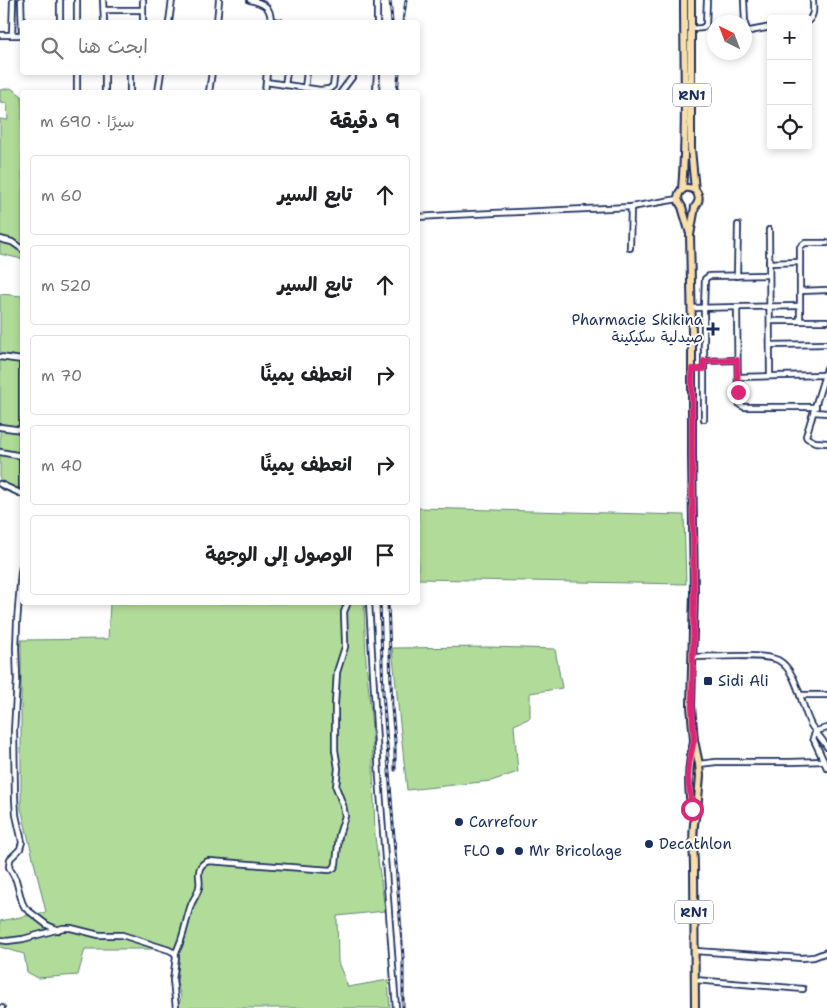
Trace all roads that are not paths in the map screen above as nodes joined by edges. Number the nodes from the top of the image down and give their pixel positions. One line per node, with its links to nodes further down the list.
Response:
1 (13, 0): 31 (street)
2 (21, 0): 19 (street)
3 (60, 0): 20 (street)
4 (77, 0): 21 (street)
5 (103, 0): 16 (street)
6 (143, 0): 17 (street)
7 (172, 0): 24 (street)
8 (220, 0): 25 (street)
9 (250, 0): 26 (street)
10 (377, 0): 27 (street)
11 (684, 0): 57 (main road, RN1)
12 (691, 0): 29 (main road, RN1)
13 (707, 0): 29 (street)
14 (744, 0): 28 (street)
15 (813, 0): 18 (street)
16 (104, 10): 17 (street); 22 (street)
17 (143, 10): 23 (street)
18 (812, 16)
19 (22, 20)
20 (60, 20)
21 (77, 20)
22 (104, 20)
23 (143, 20)
24 (169, 20)
25 (217, 20)
26 (271, 20)
27 (377, 20)
28 (767, 28)
29 (691, 29): 58 (main road, RN1)
30 (0, 35): 31 (street)
31 (12, 35): 32 (street)
32 (20, 35)
33 (78, 75): 47 (street)
34 (104, 75): 48 (street)
35 (130, 75): 49 (street)
36 (161, 75): 50 (street)
37 (212, 75): 51 (street)
38 (267, 75): 44 (street)
39 (286, 75): 45 (street)
40 (307, 75): 46 (street)
41 (335, 75): 54 (street)
42 (377, 75): 56 (street)
43 (352, 76): 55 (street)
44 (266, 82): 45 (street); 52 (street)
45 (285, 85): 46 (street)
46 (305, 88): 53 (street)
47 (78, 90)
48 (105, 90)
49 (130, 90)
50 (158, 90)
51 (209, 90)
52 (265, 90)
53 (320, 90)
54 (329, 90)
55 (342, 90)
56 (376, 90)
57 (682, 190): 58 (main road); 59 (main road, RN1)
58 (695, 190): 62 (main road, RN1)
59 (678, 198): 60 (street); 61 (main road, RN1)
60 (631, 207): 63 (street); 70 (street)
61 (682, 207): 62 (main road); 66 (main road, RN1)
62 (695, 207): 66 (main road, RN1)
63 (420, 218)
64 (738, 224): 73 (street)
65 (769, 230): 72 (street)
66 (690, 235): 78 (main road, RN1)
67 (0, 239): 69 (street)
68 (827, 243): 71 (street)
69 (20, 248)
70 (630, 248)
71 (800, 262): 72 (street); 76 (street)
72 (769, 263): 74 (street)
73 (737, 276): 74 (street); 79 (street)
74 (769, 276): 81 (street)
75 (827, 290): 76 (street)
76 (800, 291): 77 (street)
77 (800, 306): 81 (street); 83 (street)
78 (691, 308): 79 (street); 92 (main road, RN1)
79 (704, 308): 80 (street); 90 (street)
80 (737, 308): 81 (street); 89 (street)
81 (770, 308): 82 (street)
82 (770, 321): 83 (street); 86 (street)
83 (800, 321): 84 (street)
84 (827, 321)
85 (827, 344): 86 (street)
86 (770, 345): 95 (street)
87 (0, 357): 88 (street)
88 (20, 360)
89 (737, 360): 90 (street); 96 (street)
90 (704, 361): 93 (street)
91 (827, 368): 94 (street)
92 (692, 369): 93 (street); 110 (main road, RN1)
93 (704, 369): 99 (street)
94 (825, 375): 95 (street); 97 (street)
95 (770, 376): 96 (street)
96 (738, 377): 97 (street)
97 (815, 410): 98 (street); 102 (street)
98 (827, 412)
99 (704, 419)
100 (0, 427): 101 (street)
101 (20, 430)
102 (827, 443)
103 (0, 452): 104 (street)
104 (20, 456)
105 (0, 484): 106 (street)
106 (20, 493)
107 (20, 584): 124 (street)
108 (347, 605): 130 (street)
109 (369, 605): 134 (street)
110 (693, 657): 111 (street); 115 (main road, RN1)
111 (800, 695): 112 (street); 114 (street)
112 (827, 695)
113 (827, 728): 114 (street)
114 (816, 731): 116 (street); 117 (street)
115 (694, 740): 118 (main road, RN1); 119 (main road, RN1)
116 (826, 746)
117 (824, 761): 119 (street); 120 (street)
118 (689, 764): 119 (main road); 121 (main road, RN1)
119 (699, 764): 122 (main road, RN1)
120 (827, 768)
121 (689, 786): 122 (main road); 123 (main road, RN1)
122 (698, 787): 123 (main road, RN1)
123 (694, 816): 128 (main road, RN1)
124 (40, 920): 125 (street); 126 (street)
125 (58, 930): 126 (street); 130 (street)
126 (46, 933): 127 (street)
127 (0, 940)
128 (696, 951): 129 (street); 131 (main road, RN1)
129 (827, 952)
130 (176, 954): 133 (street)
131 (695, 980): 132 (street); 135 (main road, RN1)
132 (802, 989)
133 (176, 1008)
134 (396, 1008)
135 (695, 1008)

